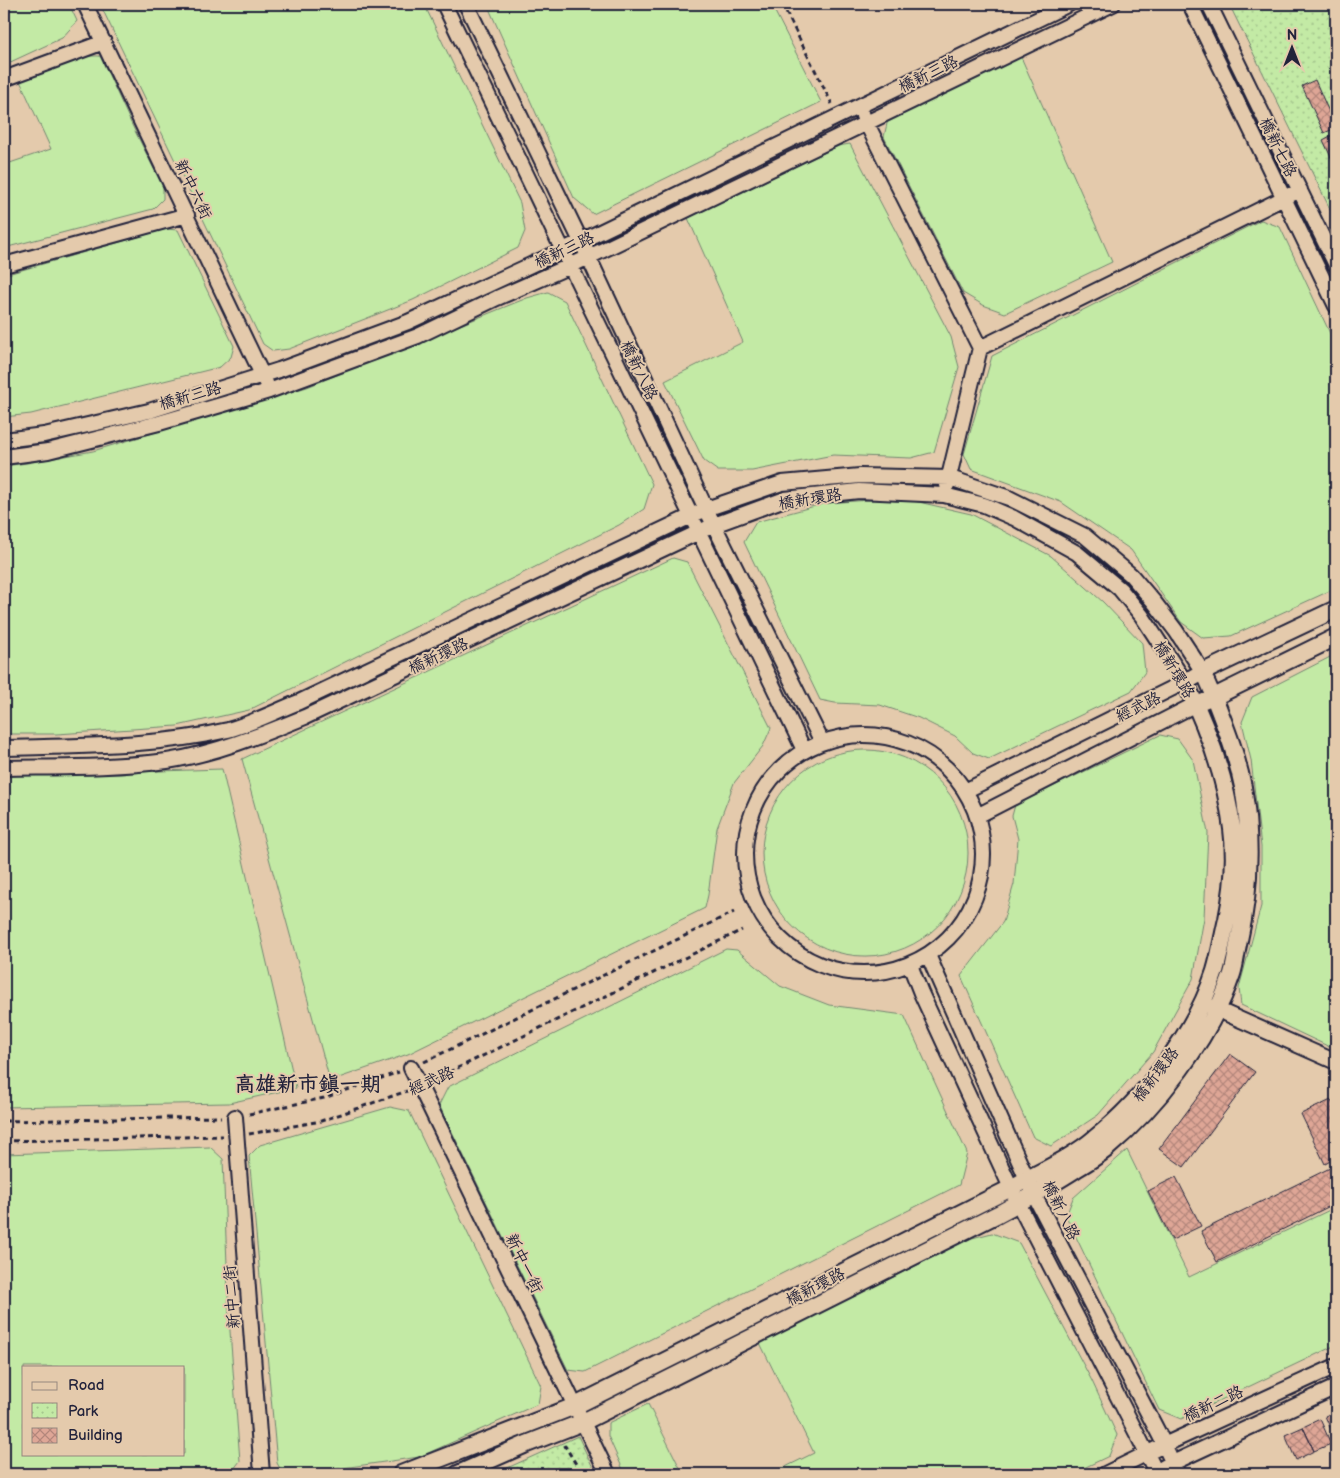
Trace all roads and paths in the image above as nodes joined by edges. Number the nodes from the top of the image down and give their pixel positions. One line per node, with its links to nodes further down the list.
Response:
1 (86, 4): 9 (street, 新中六街)
2 (444, 4): 18 (street, 橋新八路)
3 (466, 4): 17 (street, 橋新八路)
4 (782, 4): 12 (path)
5 (1069, 4): 11 (street, 橋新三路)
6 (1113, 4): 13 (street, 橋新三路)
7 (1190, 4): 15 (street, 橋新七路)
8 (1209, 4): 14 (street, 橋新七路)
9 (104, 42): 10 (street); 16 (street, 新中六街)
10 (4, 78)
11 (858, 106): 12 (street, 橋新三路); 13 (street)
12 (838, 116): 17 (street, 橋新三路)
13 (866, 122): 19 (street, 橋新三路); 24 (street)
14 (1300, 190): 15 (street); 21 (street, 橋新七路)
15 (1284, 198): 23 (street, 橋新七路); 24 (street)
16 (187, 215): 20 (street); 25 (street, 新中六街)
17 (580, 241): 18 (street, 橋新三路); 19 (street, 橋新八路)
18 (562, 250): 22 (street, 橋新八路); 25 (street, 橋新三路)
19 (588, 258): 22 (street, 橋新三路); 31 (street, 橋新八路)
20 (4, 265)
21 (1336, 265)
22 (570, 266): 26 (street, 橋新三路); 32 (street, 橋新八路)
23 (1336, 306)
24 (980, 348): 29 (street)
25 (264, 375): 26 (street, 新中六街); 27 (street, 橋新三路)
26 (269, 391): 28 (street, 橋新三路)
27 (4, 440)
28 (4, 457)
29 (950, 478): 30 (street); 31 (street, 橋新環路); 37 (street, 橋新環路)
30 (944, 495): 33 (street, 橋新環路); 38 (street, 橋新環路)
31 (706, 509): 32 (street, 橋新環路); 33 (street, 橋新八路)
32 (691, 516): 34 (street, 橋新八路); 42 (street, 橋新環路)
33 (714, 524): 34 (street, 橋新環路); 41 (street, 橋新八路)
34 (698, 532): 43 (street, 橋新八路); 44 (street, 橋新環路)
35 (1336, 609): 37 (street, 經武路)
36 (1336, 637): 39 (street, 經武路)
37 (1203, 672): 38 (street, 經武路); 39 (street, 橋新環路)
38 (1185, 682): 40 (street, 橋新環路); 45 (street, 經武路)
39 (1214, 697): 40 (street, 經武路); 52 (street, 橋新環路)
40 (1196, 704): 46 (street, 經武路); 51 (street, 橋新環路)
41 (822, 742): 43 (street); 45 (street)
42 (4, 748)
43 (804, 750): 50 (street)
44 (4, 768)
45 (967, 790): 46 (street)
46 (979, 815): 49 (street)
47 (734, 912): 54 (path, 經武路)
48 (742, 930): 55 (path, 經武路)
49 (928, 955): 50 (street); 60 (street, 橋新八路)
50 (910, 965): 61 (street)
51 (1202, 1002): 52 (street); 60 (street, 橋新環路)
52 (1217, 1010): 53 (street); 62 (street, 橋新環路)
53 (1336, 1062)
54 (411, 1068): 55 (street, 新中一街); 56 (path, 經武路)
55 (420, 1087): 58 (path, 經武路); 66 (street, 新中一街)
56 (235, 1117): 57 (path, 經武路); 58 (street, 新中二街)
57 (4, 1122)
58 (236, 1136): 59 (path, 經武路); 73 (street, 新中二街)
59 (4, 1141)
60 (1027, 1179): 61 (street, 橋新環路); 62 (street, 橋新八路)
61 (1011, 1188): 63 (street); 66 (street, 橋新環路)
62 (1034, 1195): 63 (street, 橋新環路); 68 (street, 橋新八路)
63 (1018, 1203): 67 (street, 橋新環路); 70 (street)
64 (1336, 1366): 68 (street, 橋新二路)
65 (1336, 1387): 71 (street)
66 (575, 1406): 67 (street, 新中一街); 74 (street, 橋新環路)
67 (582, 1422): 75 (street, 橋新環路); 77 (street, 新中一街)
68 (1164, 1445): 70 (street, 橋新二路); 71 (street, 橋新八路)
69 (557, 1450): 76 (path)
70 (1147, 1454): 72 (street); 78 (street, 橋新二路)
71 (1175, 1469): 72 (street)
72 (1154, 1473)
73 (262, 1474)
74 (401, 1474)
75 (458, 1474)
76 (582, 1474)
77 (608, 1474)
78 (1105, 1474)

